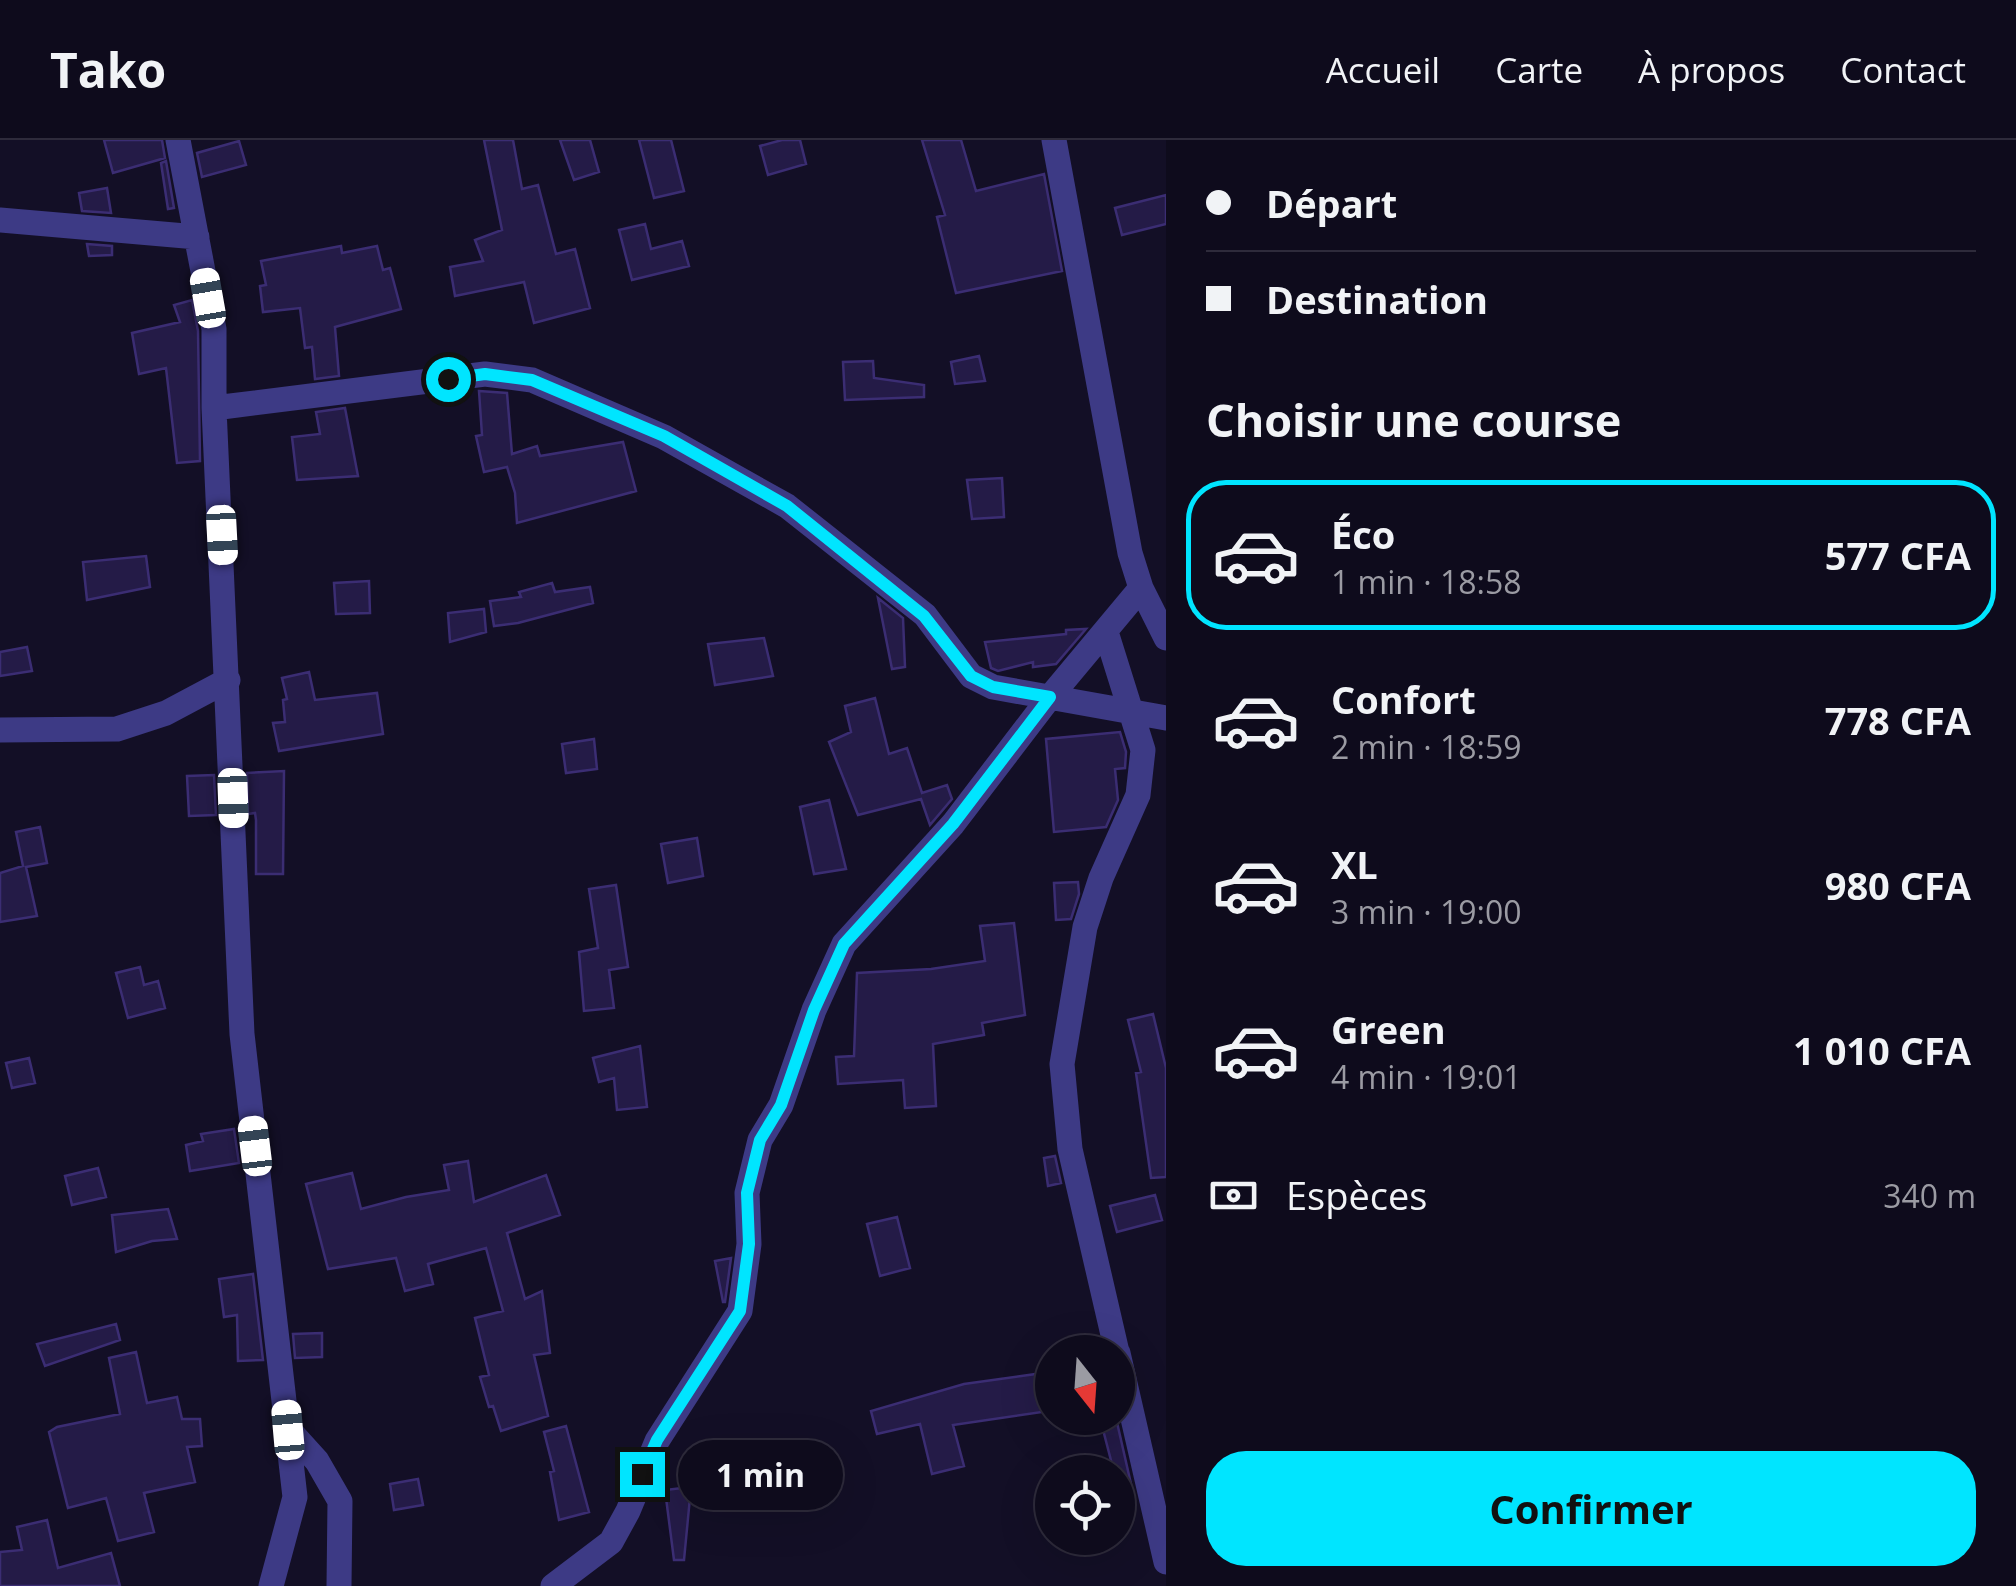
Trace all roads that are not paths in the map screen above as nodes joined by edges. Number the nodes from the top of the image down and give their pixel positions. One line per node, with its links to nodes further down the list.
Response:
1 (178, 140): 4 (street)
2 (1054, 140): 6 (street)
3 (0, 220): 4 (street)
4 (197, 237): 5 (street)
5 (214, 408): 9 (street); 10 (street)
6 (1141, 588): 7 (street); 8 (street)
7 (1106, 632): 10 (street); 11 (street)
8 (1166, 638)
9 (228, 680): 13 (street); 15 (street)
10 (1050, 697): 11 (street); 20 (street)
11 (1130, 711): 12 (street); 14 (street)
12 (1166, 718)
13 (0, 730)
14 (1113, 1335)
15 (288, 1430): 18 (street); 19 (street)
16 (1135, 1430): 17 (street)
17 (1166, 1562)
18 (271, 1586)
19 (339, 1586)
20 (553, 1586)

